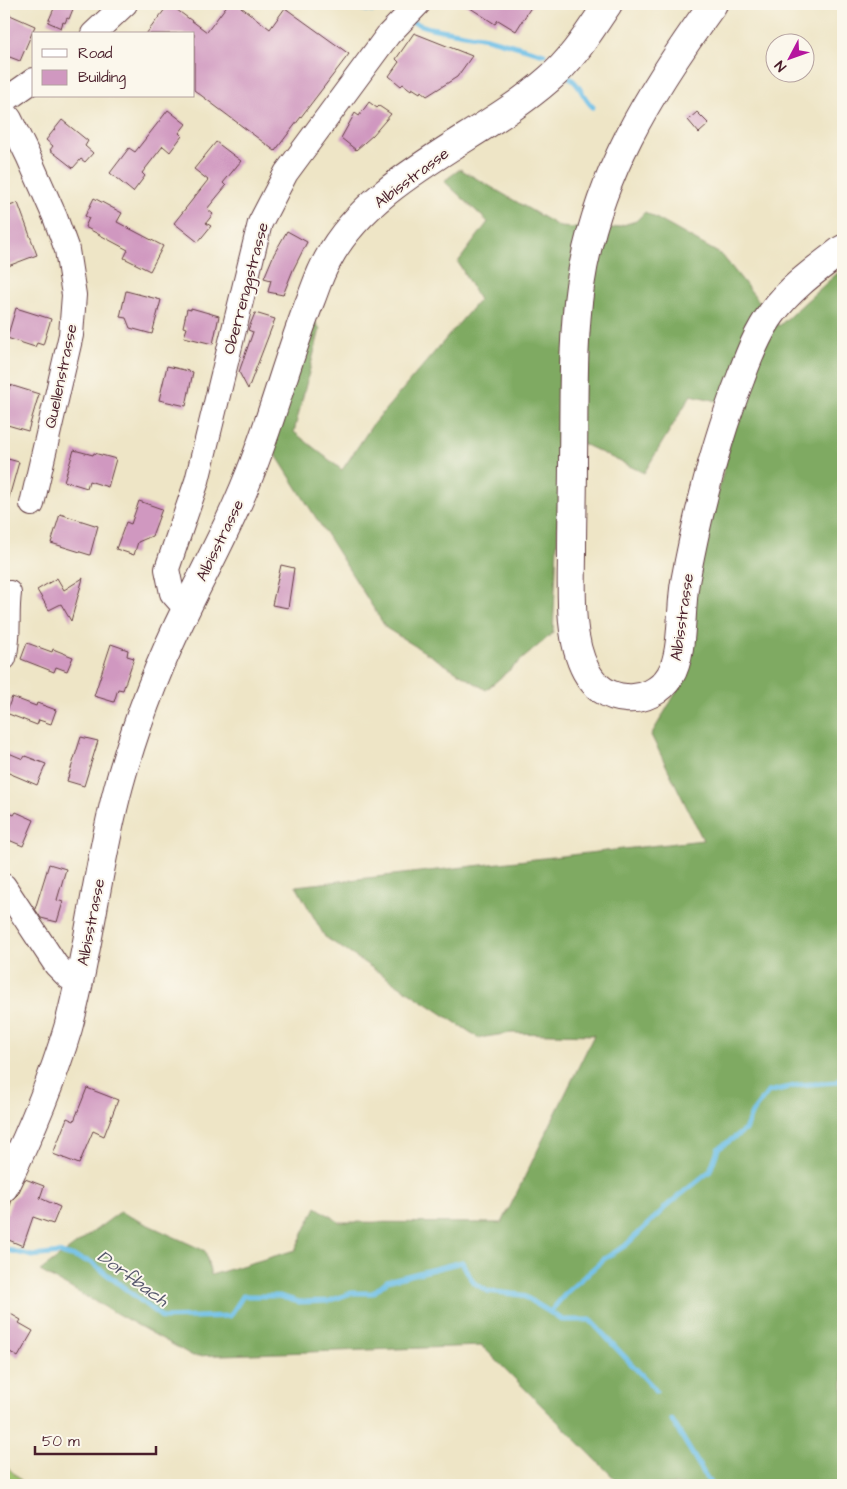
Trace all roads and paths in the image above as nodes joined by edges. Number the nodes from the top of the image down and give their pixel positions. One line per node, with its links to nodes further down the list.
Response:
1 (125, 4): 5 (street)
2 (418, 4): 12 (street, Oberrenggstrasse)
3 (608, 4): 12 (main road, Albisstrasse)
4 (713, 4): 9 (main road, Albisstrasse)
5 (95, 32)
6 (32, 81): 7 (street)
7 (4, 101)
8 (4, 111): 10 (street, Quellenstrasse)
9 (843, 249)
10 (32, 504)
11 (10, 593): 13 (street)
12 (188, 605): 15 (main road, Albisstrasse)
13 (4, 658)
14 (4, 886): 15 (street)
15 (79, 980): 16 (main road, Albisstrasse)
16 (4, 1187)

